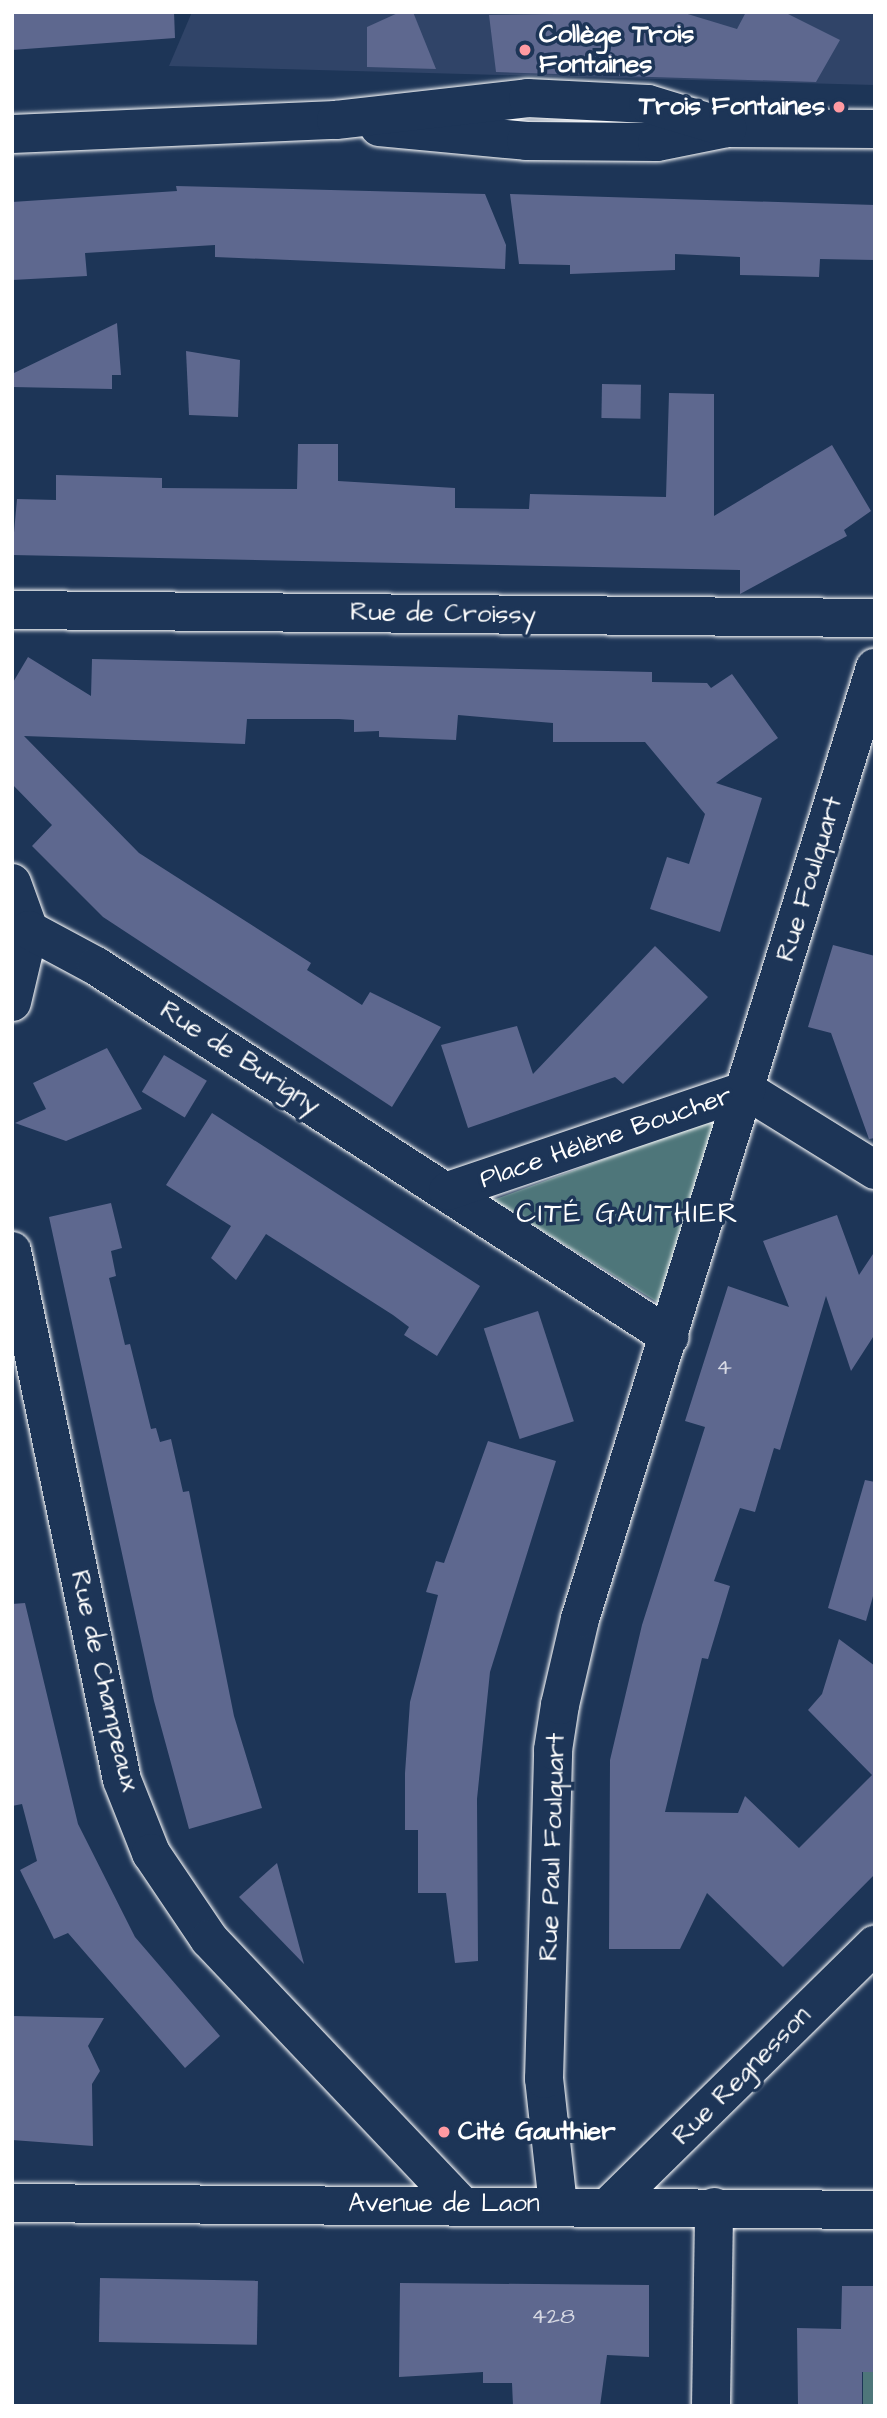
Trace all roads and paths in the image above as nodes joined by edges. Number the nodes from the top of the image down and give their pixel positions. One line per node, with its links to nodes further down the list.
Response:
1 (875, 129): 2 (street)
2 (12, 134)
3 (12, 610): 4 (street, Rue de Croissy)
4 (875, 618)
5 (875, 668): 9 (street, Rue Foulquart)
6 (12, 883): 7 (street)
7 (29, 930): 8 (street); 11 (street, Rue de Burigny)
8 (12, 1002)
9 (746, 1090): 10 (street); 11 (street, Place Hélène Boucher); 13 (street, Place Hélène Boucher)
10 (875, 1170)
11 (448, 1191): 13 (street, Place Hélène Boucher)
12 (12, 1251): 17 (street, Rue de Champeaux)
13 (670, 1337): 16 (street, Rue Paul Foulquart)
14 (875, 1945): 18 (street, Rue Regnesson)
15 (12, 2203): 17 (street, Avenue de Laon)
16 (558, 2205): 17 (street, Avenue de Laon); 18 (street, Avenue de Laon)
17 (462, 2206)
18 (609, 2206): 19 (street, Avenue de Laon)
19 (714, 2207): 20 (street, Avenue de Laon); 21 (street)
20 (875, 2210)
21 (711, 2406)

